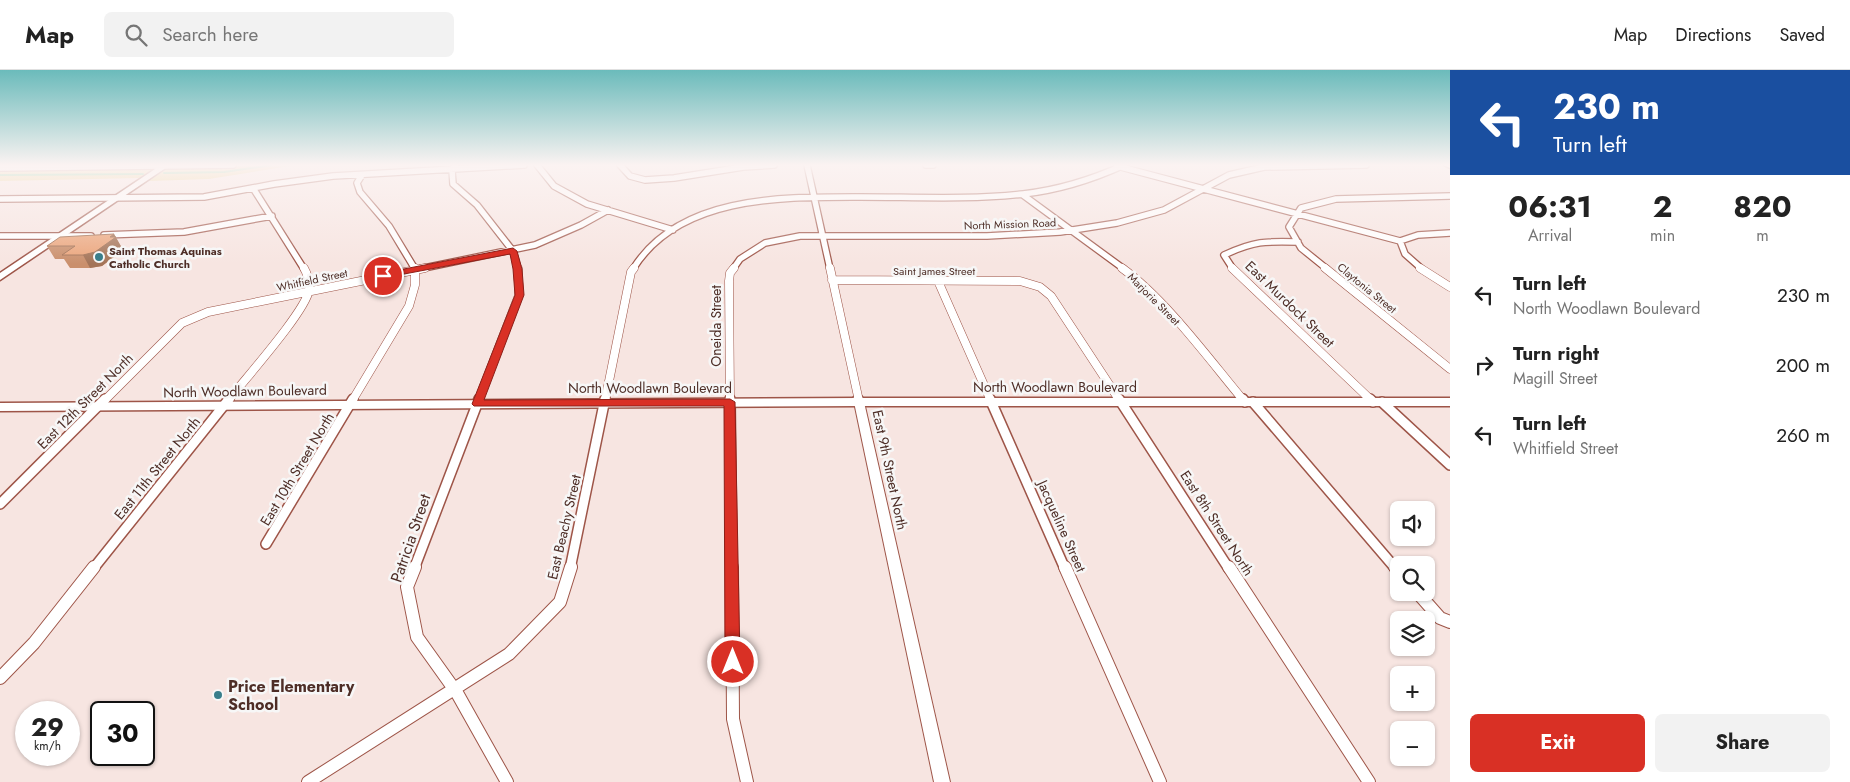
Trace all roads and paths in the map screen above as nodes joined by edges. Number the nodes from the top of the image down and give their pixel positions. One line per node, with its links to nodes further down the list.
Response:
1 (150, 198): 13 (street)
2 (260, 198): 16 (street)
3 (365, 198): 26 (street)
4 (469, 198): 25 (street)
5 (576, 198): 14 (street)
6 (781, 198): 17 (street, East Beachy Street)
7 (814, 198): 22 (street, East 9th Street North)
8 (1027, 198): 18 (street, Marjorie Street)
9 (1186, 198): 18 (street, North Mission Road)
10 (1241, 198): 15 (street)
11 (1365, 198): 15 (street)
12 (0, 199): 13 (street)
13 (116, 199): 21 (main road)
14 (608, 210): 17 (street); 25 (street, Whitfield Street)
15 (1297, 214): 23 (street); 24 (street)
16 (272, 216): 21 (street); 32 (street)
17 (673, 230): 42 (street, East Beachy Street)
18 (1071, 230): 22 (street, North Mission Road); 39 (street, Marjorie Street)
19 (1450, 233): 23 (street)
20 (0, 236): 21 (street)
21 (61, 236): 27 (main road)
22 (822, 236): 28 (street, East 9th Street North); 35 (street, Oneida Street)
23 (1400, 241): 31 (street)
24 (1298, 242): 34 (street, Claytonia Street); 40 (street, East Murdock Street)
25 (512, 250): 26 (street, Whitfield Street); 44 (street)
26 (415, 269): 32 (street, Whitfield Street); 43 (street, East 10th Street North)
27 (0, 277)
28 (832, 280): 29 (street, Saint James Street); 36 (street, East 9th Street North)
29 (938, 281): 30 (street, Saint James Street); 37 (street, Jacqueline Street)
30 (1035, 285): 38 (street, East 8th Street North)
31 (1450, 287)
32 (308, 291): 33 (street, Whitfield Street); 45 (street, East 11th Street North)
33 (190, 318): 47 (street, East 12th Street North)
34 (1450, 369)
35 (730, 402): 36 (main road, North Woodlawn Boulevard); 42 (main road, North Woodlawn Boulevard); 58 (street, Oneida Street)
36 (859, 402): 37 (main road, North Woodlawn Boulevard); 59 (street, East 9th Street North)
37 (993, 402): 38 (main road, North Woodlawn Boulevard); 60 (street, Jacqueline Street)
38 (1122, 402): 39 (main road, North Woodlawn Boulevard); 61 (street, East 8th Street North)
39 (1249, 402): 40 (main road, North Woodlawn Boulevard); 51 (street, Marjorie Street)
40 (1378, 402): 41 (main road, North Woodlawn Boulevard); 48 (street, East Murdock Street)
41 (1450, 402)
42 (604, 403): 44 (main road, North Woodlawn Boulevard); 55 (street, East Beachy Street)
43 (351, 404): 44 (main road, North Woodlawn Boulevard); 45 (main road, North Woodlawn Boulevard); 50 (street, East 10th Street North)
44 (478, 404): 55 (street, Patricia Street)
45 (224, 406): 47 (main road, North Woodlawn Boulevard); 54 (street, East 11th Street North)
46 (0, 407): 47 (main road, North Woodlawn Boulevard)
47 (98, 407): 49 (street, East 12th Street North)
48 (1450, 465)
49 (0, 504)
50 (266, 544)
51 (1390, 562)
52 (1425, 601): 53 (street)
53 (1450, 622)
54 (0, 678)
55 (455, 690): 56 (street, East Beachy Street); 57 (street, Patricia Street)
56 (308, 782)
57 (507, 782)
58 (747, 782)
59 (942, 782)
60 (1160, 782)
61 (1369, 782)

